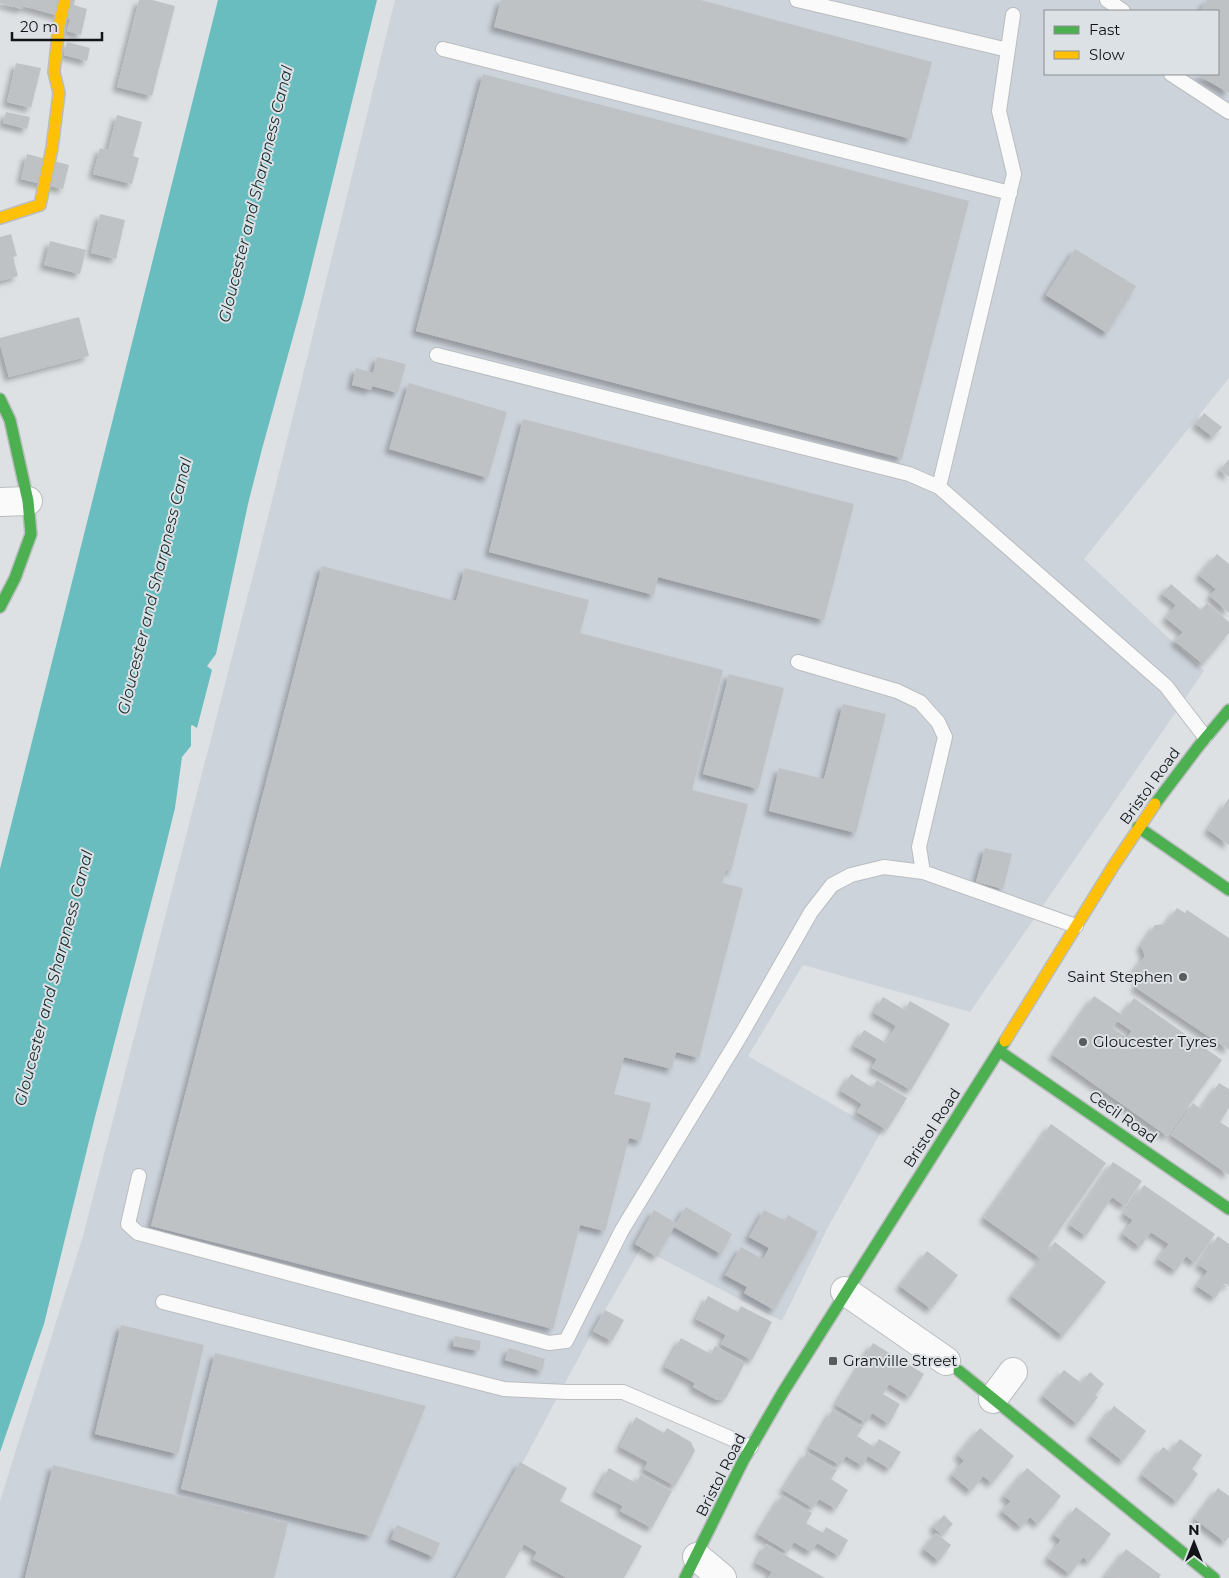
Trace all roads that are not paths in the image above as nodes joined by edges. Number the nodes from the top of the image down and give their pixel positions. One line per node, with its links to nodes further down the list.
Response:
1 (65, 0): 11 (street)
2 (796, 0): 7 (lane)
3 (1107, 0): 4 (lane)
4 (1122, 10)
5 (1013, 15): 7 (lane)
6 (443, 49): 10 (lane)
7 (1008, 50): 10 (lane)
8 (1173, 75): 9 (lane)
9 (1229, 112)
10 (1010, 193): 14 (lane)
11 (0, 218)
12 (437, 355): 14 (lane)
13 (0, 399): 15 (street)
14 (939, 486): 20 (lane)
15 (28, 500): 16 (street); 17 (street)
16 (0, 502)
17 (0, 607)
18 (798, 662): 22 (lane)
19 (1229, 710): 20 (street, Bristol Road)
20 (1204, 737): 21 (street, Bristol Road)
21 (1138, 827): 23 (street); 24 (street, Bristol Road)
22 (923, 872): 24 (lane); 26 (lane)
23 (1229, 890)
24 (1076, 926): 25 (street, Bristol Road)
25 (999, 1051): 27 (street, Cecil Road); 28 (street, Bristol Road)
26 (138, 1176)
27 (1229, 1209)
28 (845, 1291): 30 (street); 33 (street, Bristol Road)
29 (163, 1302): 33 (lane)
30 (952, 1366): 32 (street)
31 (1013, 1372): 32 (street)
32 (993, 1399): 36 (street)
33 (751, 1447): 34 (street, Bristol Road)
34 (691, 1568): 35 (street)
35 (722, 1578)
36 (1214, 1578)

